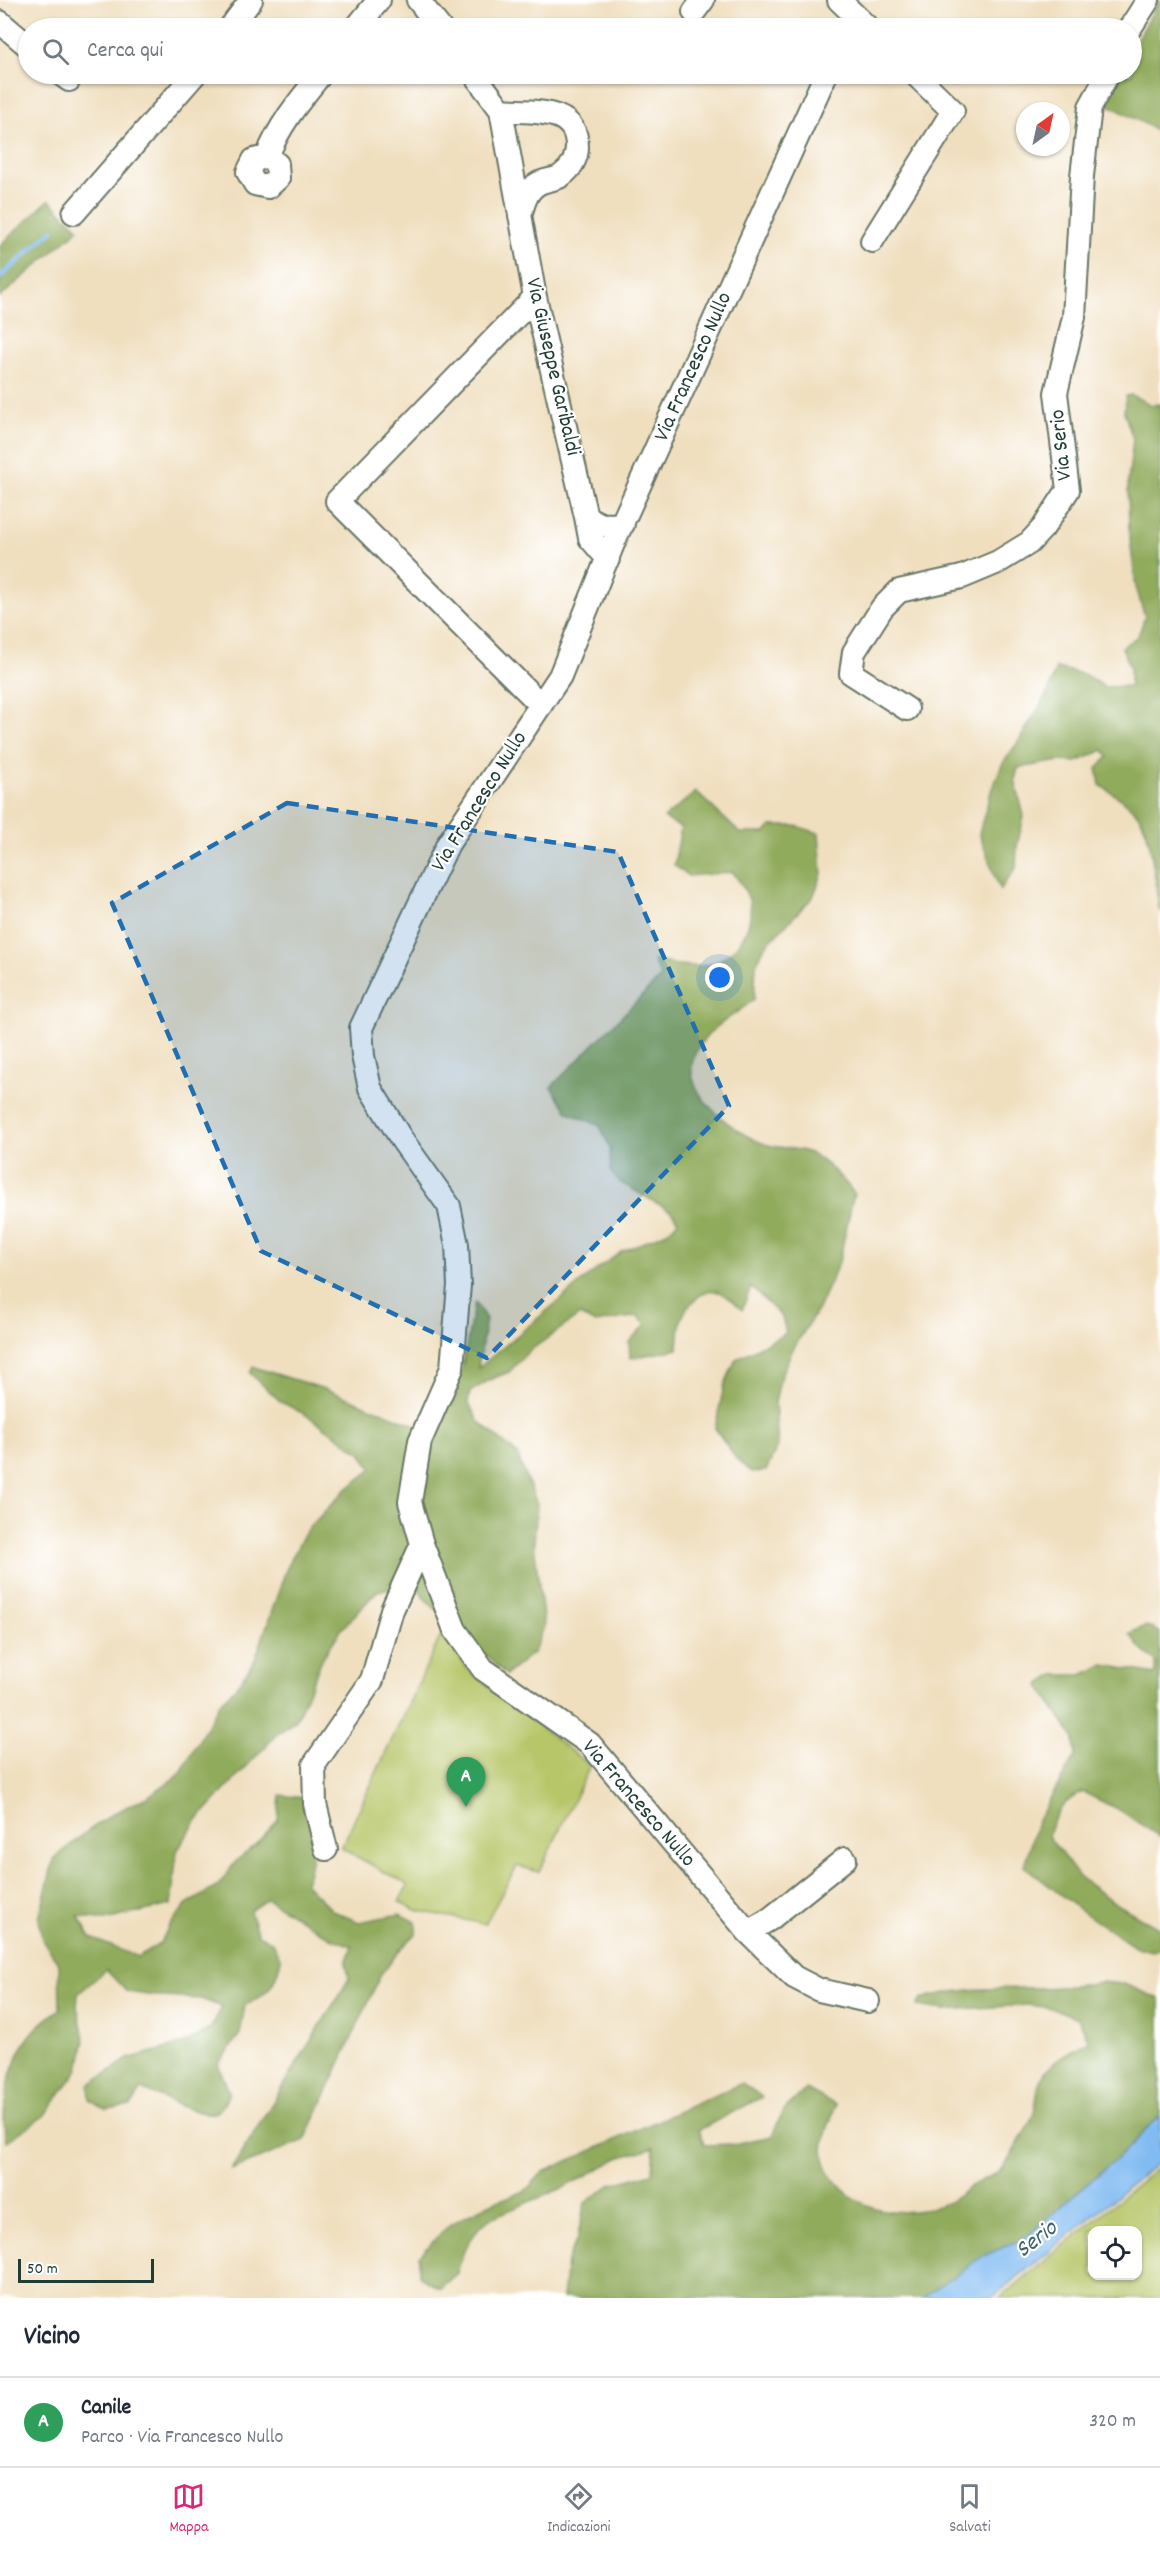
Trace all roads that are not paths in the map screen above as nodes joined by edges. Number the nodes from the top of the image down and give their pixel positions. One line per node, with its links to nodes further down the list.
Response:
1 (251, 0): 5 (street)
2 (379, 0): 6 (street)
3 (418, 0): 7 (street)
4 (1148, 0): 8 (street)
5 (238, 18)
6 (364, 18)
7 (432, 18)
8 (1137, 18)
9 (0, 22): 10 (street)
10 (18, 37)
11 (186, 84): 19 (street)
12 (313, 84): 18 (street)
13 (482, 84): 17 (street, Via Giuseppe Garibaldi)
14 (821, 84): 24 (street, Via Francesco Nullo)
15 (925, 84): 21 (street)
16 (1103, 84): 27 (street, Via Serio)
17 (501, 110): 20 (street, Via Giuseppe Garibaldi); 20 (street)
18 (267, 156)
19 (74, 213)
20 (520, 216): 22 (street, Via Giuseppe Garibaldi)
21 (872, 241)
22 (535, 297): 23 (street, Via Giuseppe Garibaldi); 26 (street)
23 (586, 517): 24 (street); 25 (street, Via Giuseppe Garibaldi)
24 (622, 524): 25 (street, Via Francesco Nullo)
25 (608, 559): 26 (street, Via Francesco Nullo)
26 (541, 705): 28 (street, Via Francesco Nullo)
27 (907, 709)
28 (422, 1544): 29 (street); 31 (street, Via Francesco Nullo)
29 (326, 1848)
30 (845, 1859): 31 (street)
31 (748, 1932): 32 (street, Via Francesco Nullo)
32 (868, 2001)

